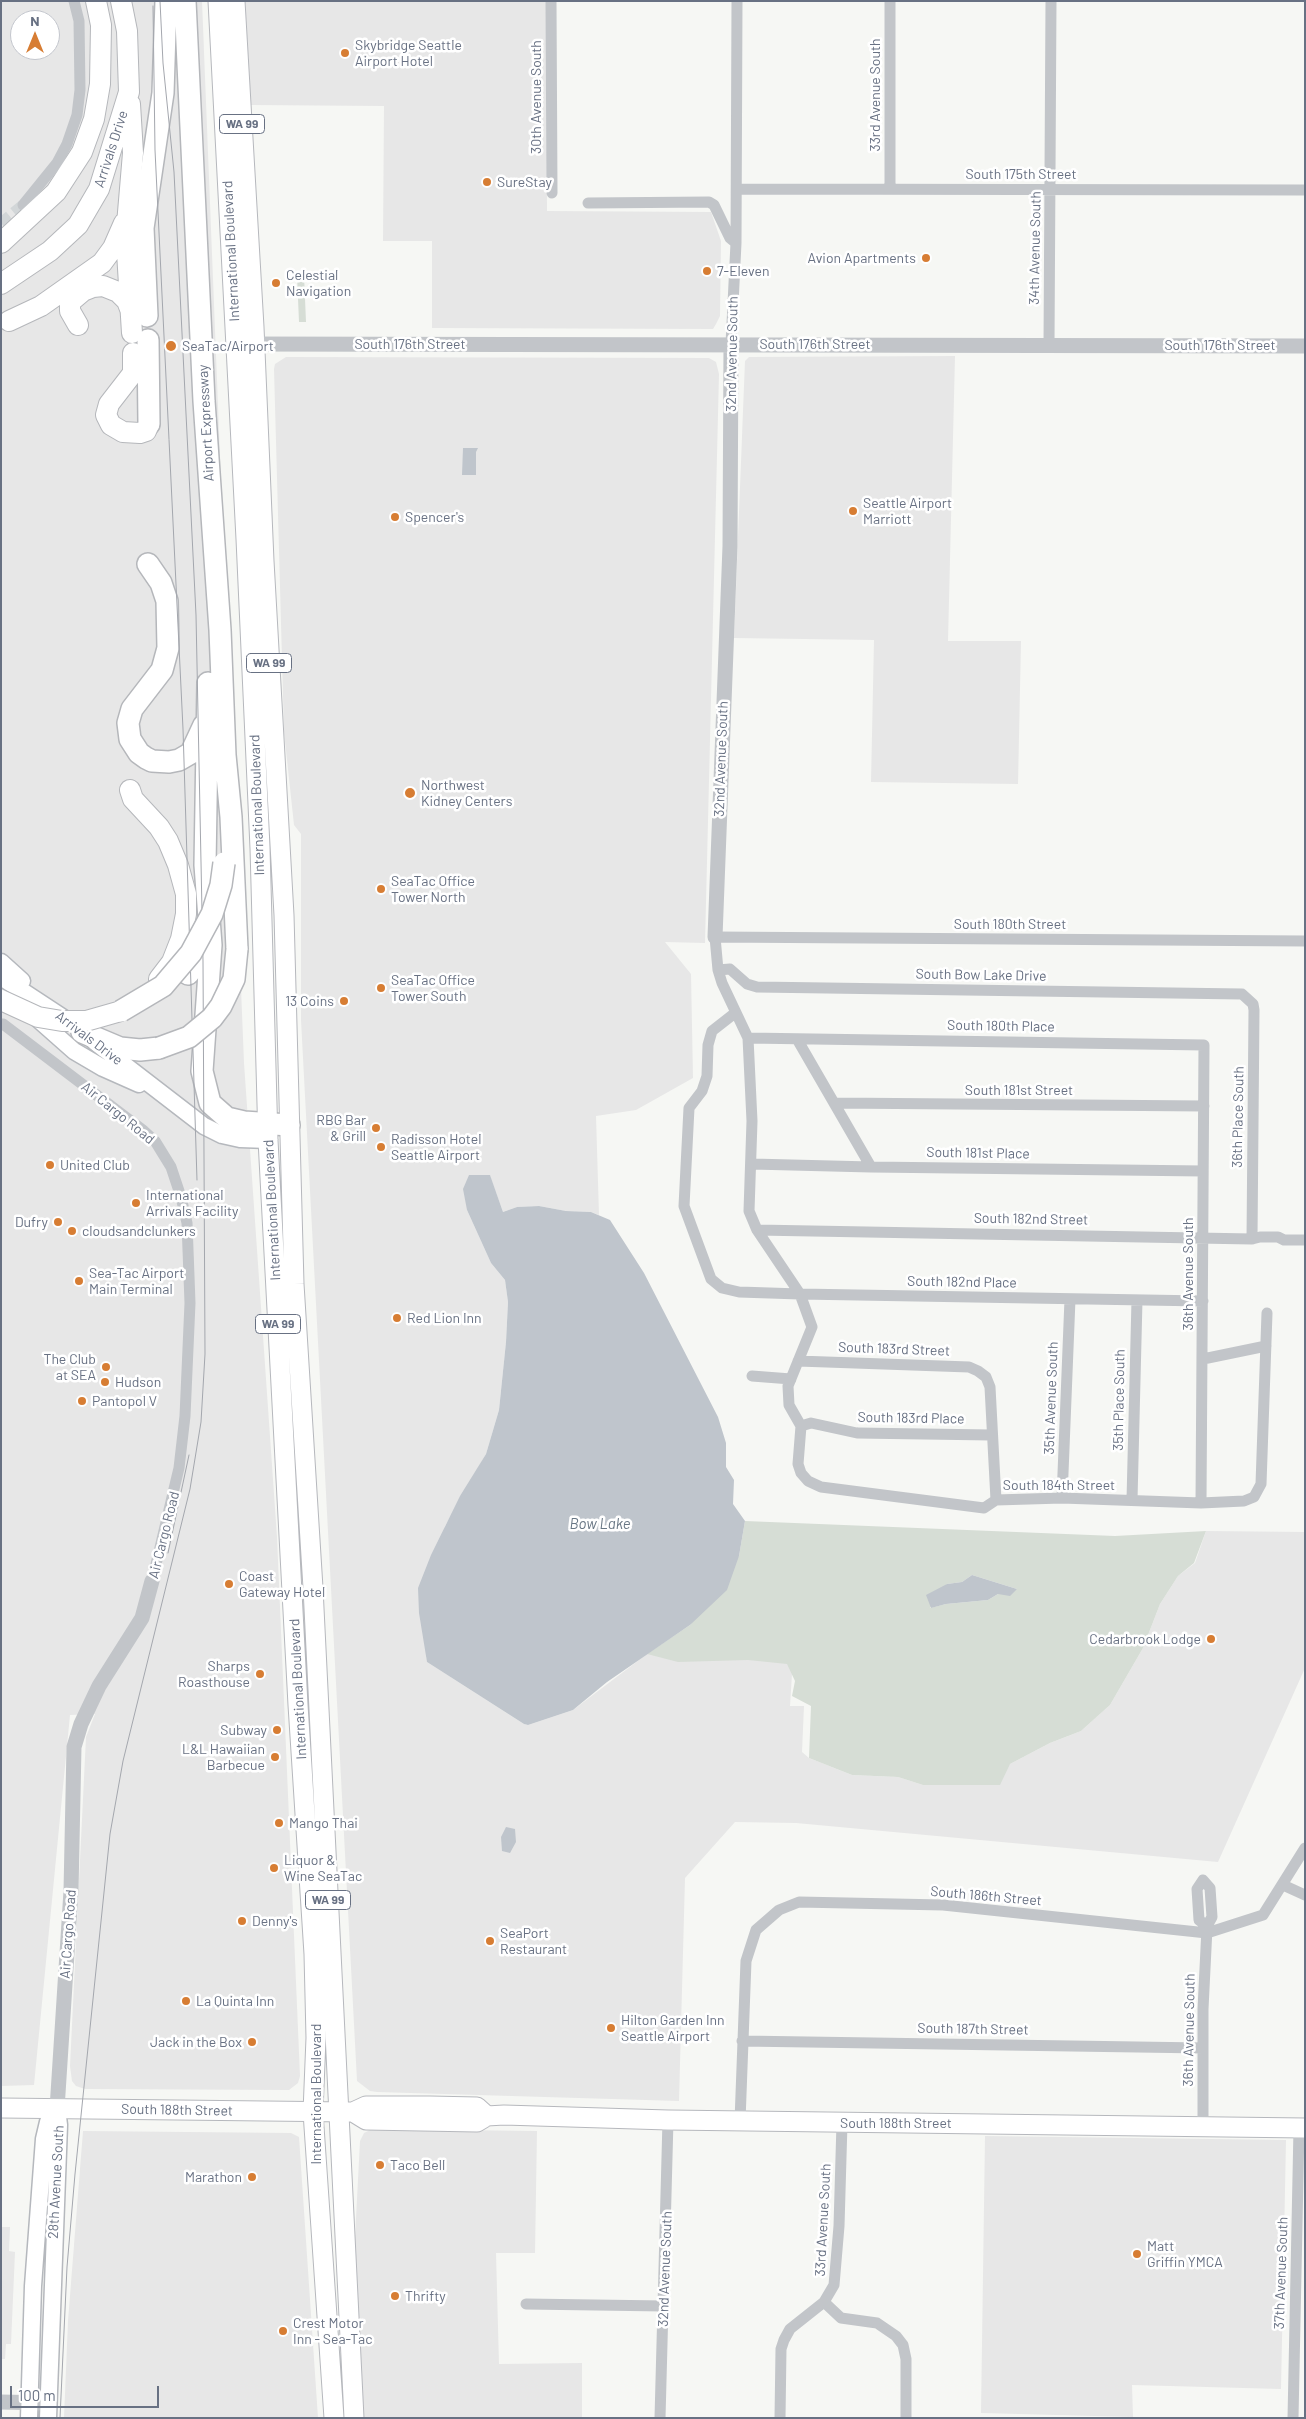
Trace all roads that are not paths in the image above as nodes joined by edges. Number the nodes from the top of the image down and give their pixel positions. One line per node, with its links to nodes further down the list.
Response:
1 (74, 1): 18 (street)
2 (96, 1): 20 (highway)
3 (121, 1): 11 (highway, Arrivals Drive)
4 (166, 1): 23 (highway)
5 (185, 1): 34 (highway, Airport Expressway)
6 (551, 1): 16 (street, 30th Avenue South)
7 (737, 1): 13 (street, 32nd Avenue South)
8 (890, 1): 12 (street, 33rd Avenue South)
9 (1051, 1): 14 (street, 34th Avenue South)
10 (227, 4): 27 (main road, International Boulevard / WA 99); 28 (main road, International Boulevard / WA 99)
11 (129, 92): 19 (highway); 22 (highway, Arrivals Drive)
12 (890, 188): 13 (street, South 175th Street); 14 (street, South 175th Street)
13 (737, 190): 21 (street, 32nd Avenue South)
14 (1051, 190): 15 (street, South 175th Street); 30 (street, 34th Avenue South)
15 (1305, 190)
16 (552, 193)
17 (588, 203): 21 (street)
18 (23, 205)
19 (128, 214): 23 (highway); 24 (highway)
20 (1, 243)
21 (736, 243): 29 (street, 32nd Avenue South)
22 (1, 284)
23 (139, 313): 25 (highway); 26 (highway)
24 (5, 319)
25 (78, 325)
26 (137, 342): 32 (highway); 32 (highway)
27 (235, 344): 28 (street, South 176th Street); 33 (main road, International Boulevard / WA 99)
28 (254, 344): 29 (street, South 176th Street); 35 (main road, International Boulevard / WA 99)
29 (731, 344): 30 (street, South 176th Street); 42 (street, 32nd Avenue South)
30 (1049, 344): 31 (street, South 176th Street)
31 (1305, 346)
32 (149, 424)
33 (246, 539): 35 (main road); 37 (main road, International Boulevard / WA 99)
34 (213, 541): 38 (highway); 39 (highway, Airport Expressway)
35 (264, 561): 37 (main road); 63 (main road, International Boulevard / WA 99)
36 (148, 564): 38 (highway)
37 (249, 605): 62 (main road, International Boulevard / WA 99)
38 (208, 704): 41 (highway)
39 (225, 755): 52 (highway, bridge); 55 (highway, bridge)
40 (130, 790): 52 (highway, bridge)
41 (210, 935): 46 (highway); 62 (highway)
42 (715, 937): 43 (street, South 180th Street); 45 (street, 32nd Avenue South)
43 (1305, 941)
44 (1, 962): 51 (main road)
45 (718, 970): 49 (street, South Bow Lake Drive); 53 (street, 32nd Avenue South)
46 (188, 974)
47 (1, 977): 51 (main road, Arrivals Drive)
48 (1, 985): 60 (main road, Arrivals Drive)
49 (1248, 998): 69 (street, 36th Place South)
50 (1, 1000): 52 (highway, bridge)
51 (43, 1003): 55 (main road, Arrivals Drive)
52 (121, 1011)
53 (735, 1014): 56 (street, 32nd Avenue South); 71 (street, South 182nd Place)
54 (3, 1024): 87 (street, Air Cargo Road)
55 (82, 1032): 60 (main road, Arrivals Drive)
56 (748, 1038): 57 (street, South 180th Place); 64 (street, 32nd Avenue South)
57 (798, 1039): 58 (street, South 180th Place); 59 (street)
58 (1204, 1045): 61 (street, 36th Avenue South)
59 (834, 1103): 61 (street, South 181st Street); 65 (street)
60 (173, 1104): 62 (main road, Arrivals Drive)
61 (1204, 1106): 66 (street, 36th Avenue South)
62 (268, 1132): 63 (highway); 96 (main road, International Boulevard / WA 99)
63 (290, 1133): 97 (main road, International Boulevard / WA 99)
64 (752, 1164): 65 (street, South 181st Place); 67 (street, 32nd Avenue South)
65 (871, 1167): 66 (street, South 181st Place)
66 (1204, 1171): 68 (street, 36th Avenue South)
67 (756, 1230): 68 (street, South 182nd Street); 71 (street, 32nd Avenue South)
68 (1203, 1237): 69 (street, South 182nd Street); 74 (street, 36th Avenue South)
69 (1252, 1239): 70 (street, South 182nd Street)
70 (1305, 1240)
71 (800, 1294): 72 (street, South 182nd Place); 78 (street, 32nd Avenue South)
72 (1070, 1299): 73 (street, South 182nd Place); 83 (street, 35th Avenue South)
73 (1137, 1300): 74 (street, South 182nd Place); 85 (street, 35th Place South)
74 (1203, 1302): 77 (street, 36th Avenue South)
75 (1266, 1313): 76 (street)
76 (1266, 1346): 77 (street); 86 (street, South 184th Street)
77 (1203, 1359): 86 (street, 36th Avenue South)
78 (798, 1361): 80 (street, 32nd Avenue South); 82 (street, South 183rd Street)
79 (752, 1376): 80 (street)
80 (791, 1379): 81 (street, 32nd Avenue South)
81 (801, 1426): 82 (street, South 183rd Place); 84 (street, South 184th Street)
82 (992, 1435): 84 (street)
83 (1062, 1498): 84 (street, South 184th Street); 85 (street, South 184th Street)
84 (996, 1500)
85 (1132, 1500): 86 (street, South 184th Street)
86 (1202, 1503)
87 (152, 1581): 95 (street, Air Cargo Road)
88 (1305, 1848): 89 (street)
89 (1282, 1885): 90 (street); 91 (street)
90 (1305, 1895)
91 (1207, 1930): 92 (street, South 186th Street); 93 (street, 36th Avenue South)
92 (742, 2041): 93 (street, South 187th Street); 99 (street)
93 (1203, 2048): 101 (street, 36th Avenue South)
94 (1, 2108): 95 (main road, South 188th Street)
95 (57, 2109): 96 (main road, South 188th Street); 113 (main road, 28th Avenue South); 114 (main road, 28th Avenue South)
96 (314, 2112): 97 (main road, South 188th Street); 105 (main road, International Boulevard / WA 99)
97 (346, 2112): 98 (main road, South 188th Street); 110 (main road, International Boulevard / WA 99)
98 (668, 2120): 99 (main road, South 188th Street); 108 (street, 32nd Avenue South)
99 (740, 2121): 100 (main road, South 188th Street)
100 (842, 2122): 101 (main road, South 188th Street); 106 (street, 33rd Avenue South)
101 (1203, 2127): 102 (main road, South 188th Street)
102 (1302, 2128): 103 (street, 37th Avenue South)
103 (1302, 2180): 104 (street, 37th Avenue South)
104 (1301, 2197): 109 (street, 37th Avenue South)
105 (325, 2298): 110 (main road); 111 (main road, International Boulevard / WA 99)
106 (824, 2302): 118 (street, 33rd Avenue South); 119 (street)
107 (526, 2304): 108 (street)
108 (664, 2306): 117 (street, 32nd Avenue South)
109 (1300, 2325): 120 (street, 37th Avenue South)
110 (351, 2351): 111 (main road); 116 (main road, International Boulevard / WA 99)
111 (332, 2398): 115 (main road, International Boulevard / WA 99)
112 (1, 2402): 113 (street)
113 (29, 2410): 114 (street)
114 (48, 2410)
115 (334, 2418)
116 (354, 2418)
117 (660, 2418)
118 (780, 2418)
119 (906, 2418)
120 (1293, 2418)

